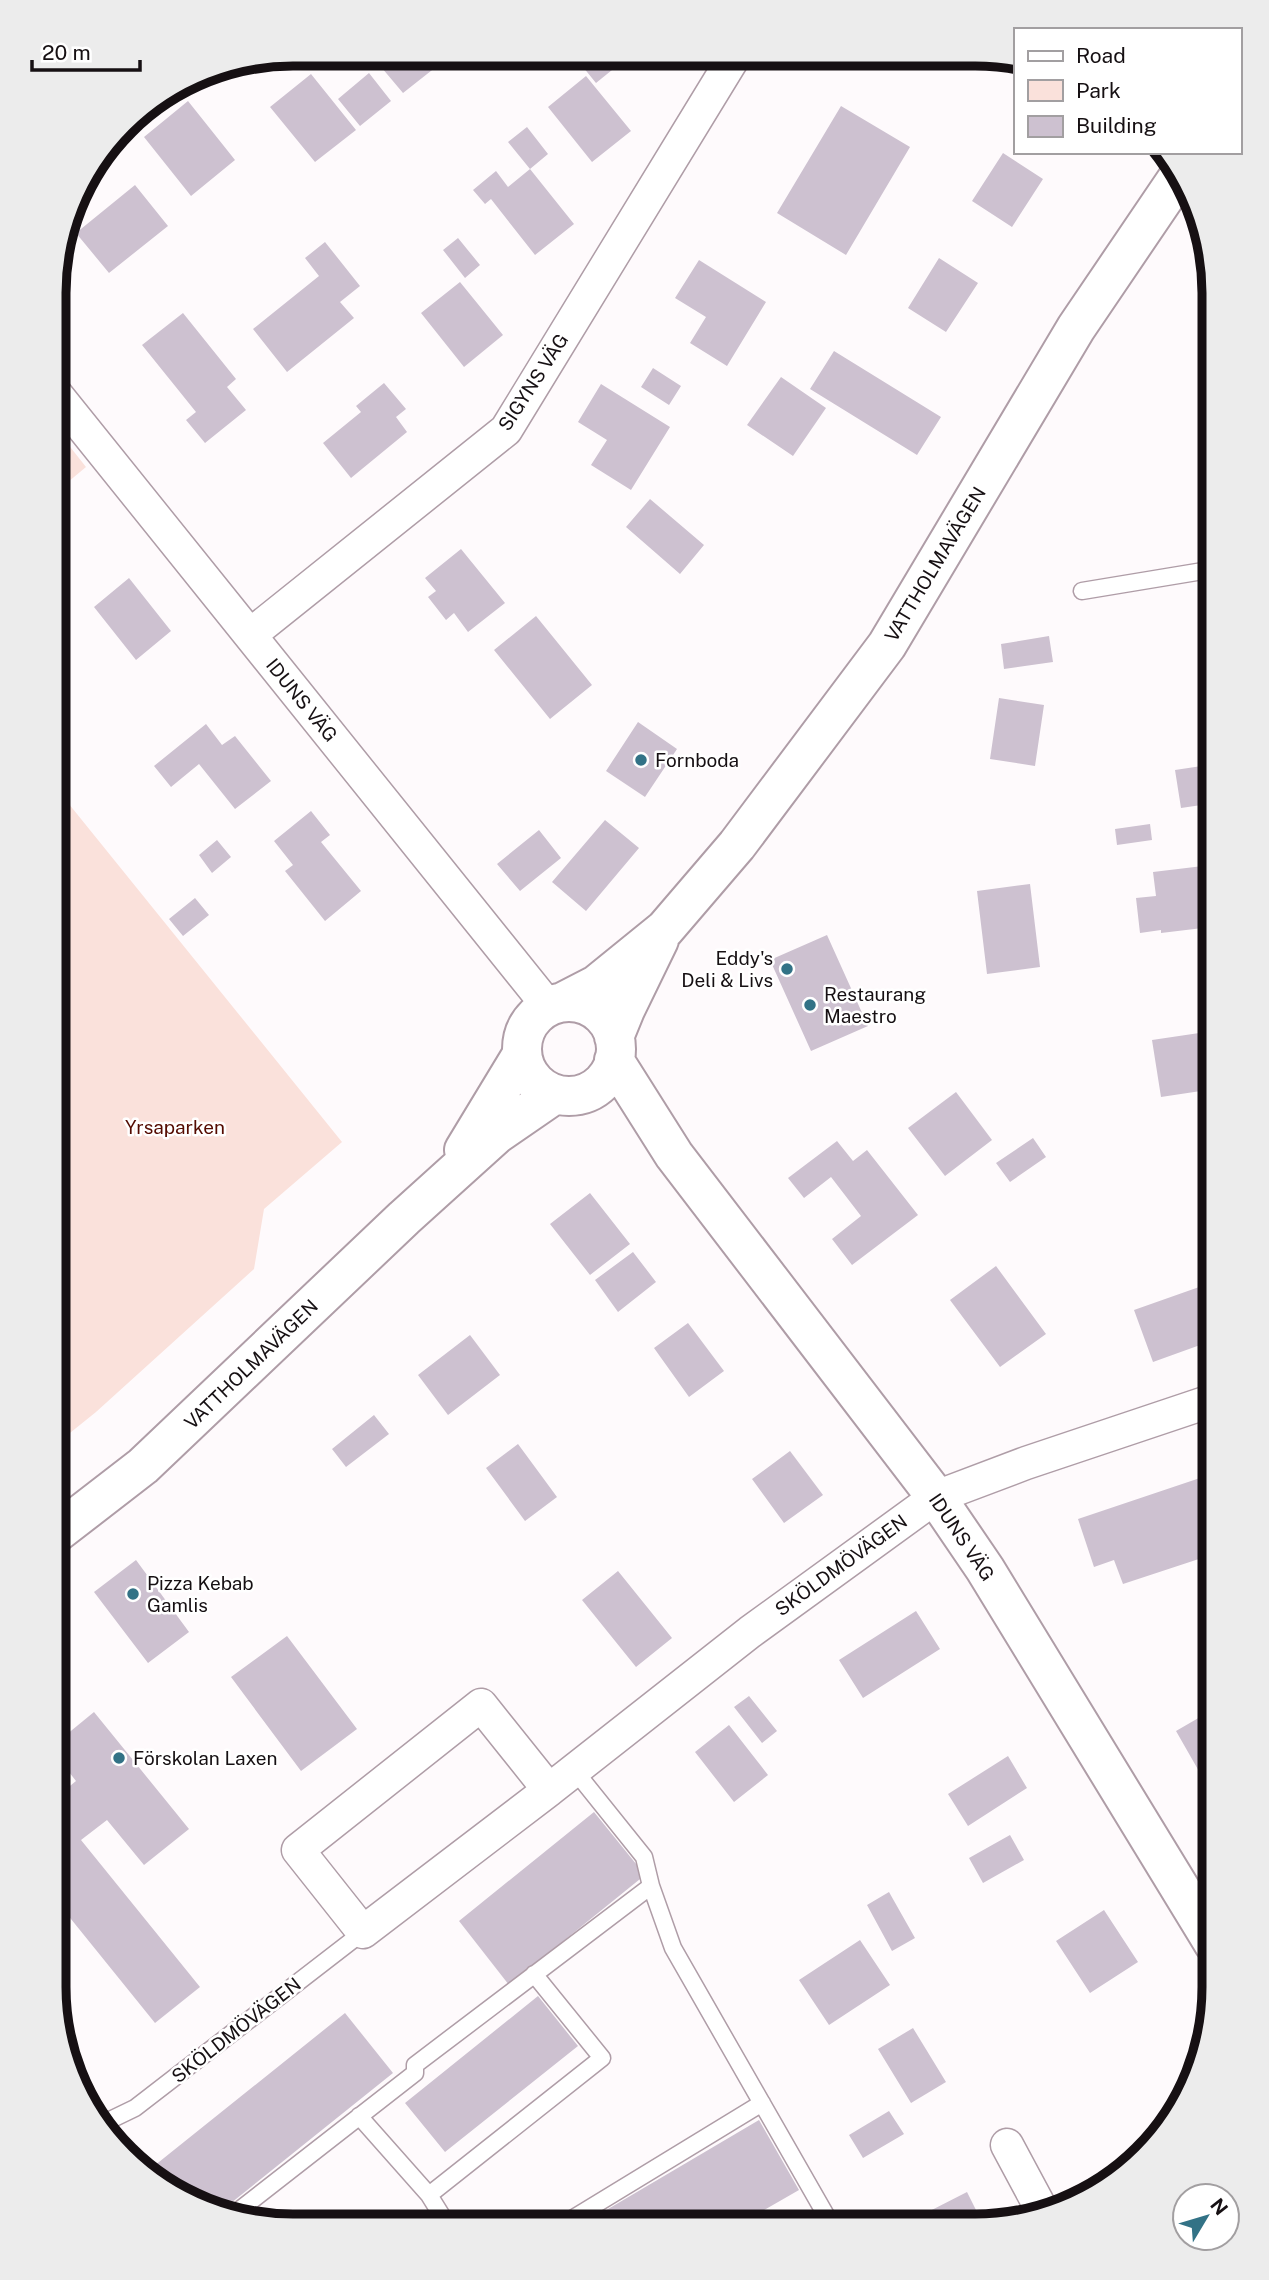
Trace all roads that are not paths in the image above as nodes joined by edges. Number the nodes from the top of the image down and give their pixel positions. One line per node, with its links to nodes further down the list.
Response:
1 (728, 66): 6 (street, SIGYNS VÄG)
2 (1174, 184): 7 (main road, VATTHOLMAVÄGEN)
3 (66, 406): 6 (street, IDUNS VÄG)
4 (1202, 571): 5 (lane)
5 (1082, 592)
6 (250, 635): 8 (street, IDUNS VÄG)
7 (664, 929): 8 (main road, VATTHOLMAVÄGEN); 9 (main road, VATTHOLMAVÄGEN)
8 (556, 1004): 9 (main road); 10 (main road)
9 (614, 1048): 11 (main road); 12 (main road, IDUNS VÄG)
10 (522, 1056): 11 (main road); 13 (main road, VATTHOLMAVÄGEN)
11 (570, 1094): 12 (main road, IDUNS VÄG); 13 (main road, VATTHOLMAVÄGEN)
12 (674, 1155): 15 (main road, IDUNS VÄG)
13 (440, 1186): 16 (main road, VATTHOLMAVÄGEN)
14 (1202, 1404): 15 (street, SKÖLDMÖVÄGEN)
15 (936, 1497): 17 (street, SKÖLDMÖVÄGEN); 20 (main road, IDUNS VÄG)
16 (66, 1526)
17 (575, 1771): 18 (street, SKÖLDMÖVÄGEN); 19 (lane)
18 (548, 1790): 21 (street, SKÖLDMÖVÄGEN); 21 (street)
19 (651, 1886): 22 (lane); 23 (lane)
20 (1202, 1924)
21 (363, 1932): 25 (lane, SKÖLDMÖVÄGEN)
22 (534, 1974): 24 (lane); 27 (lane)
23 (762, 2103): 31 (lane); 32 (lane)
24 (359, 2116): 27 (lane); 29 (lane)
25 (110, 2120)
26 (1007, 2145): 28 (street)
27 (429, 2195): 30 (lane)
28 (1039, 2204)
29 (242, 2208)
30 (441, 2214)
31 (580, 2214)
32 (825, 2214)

